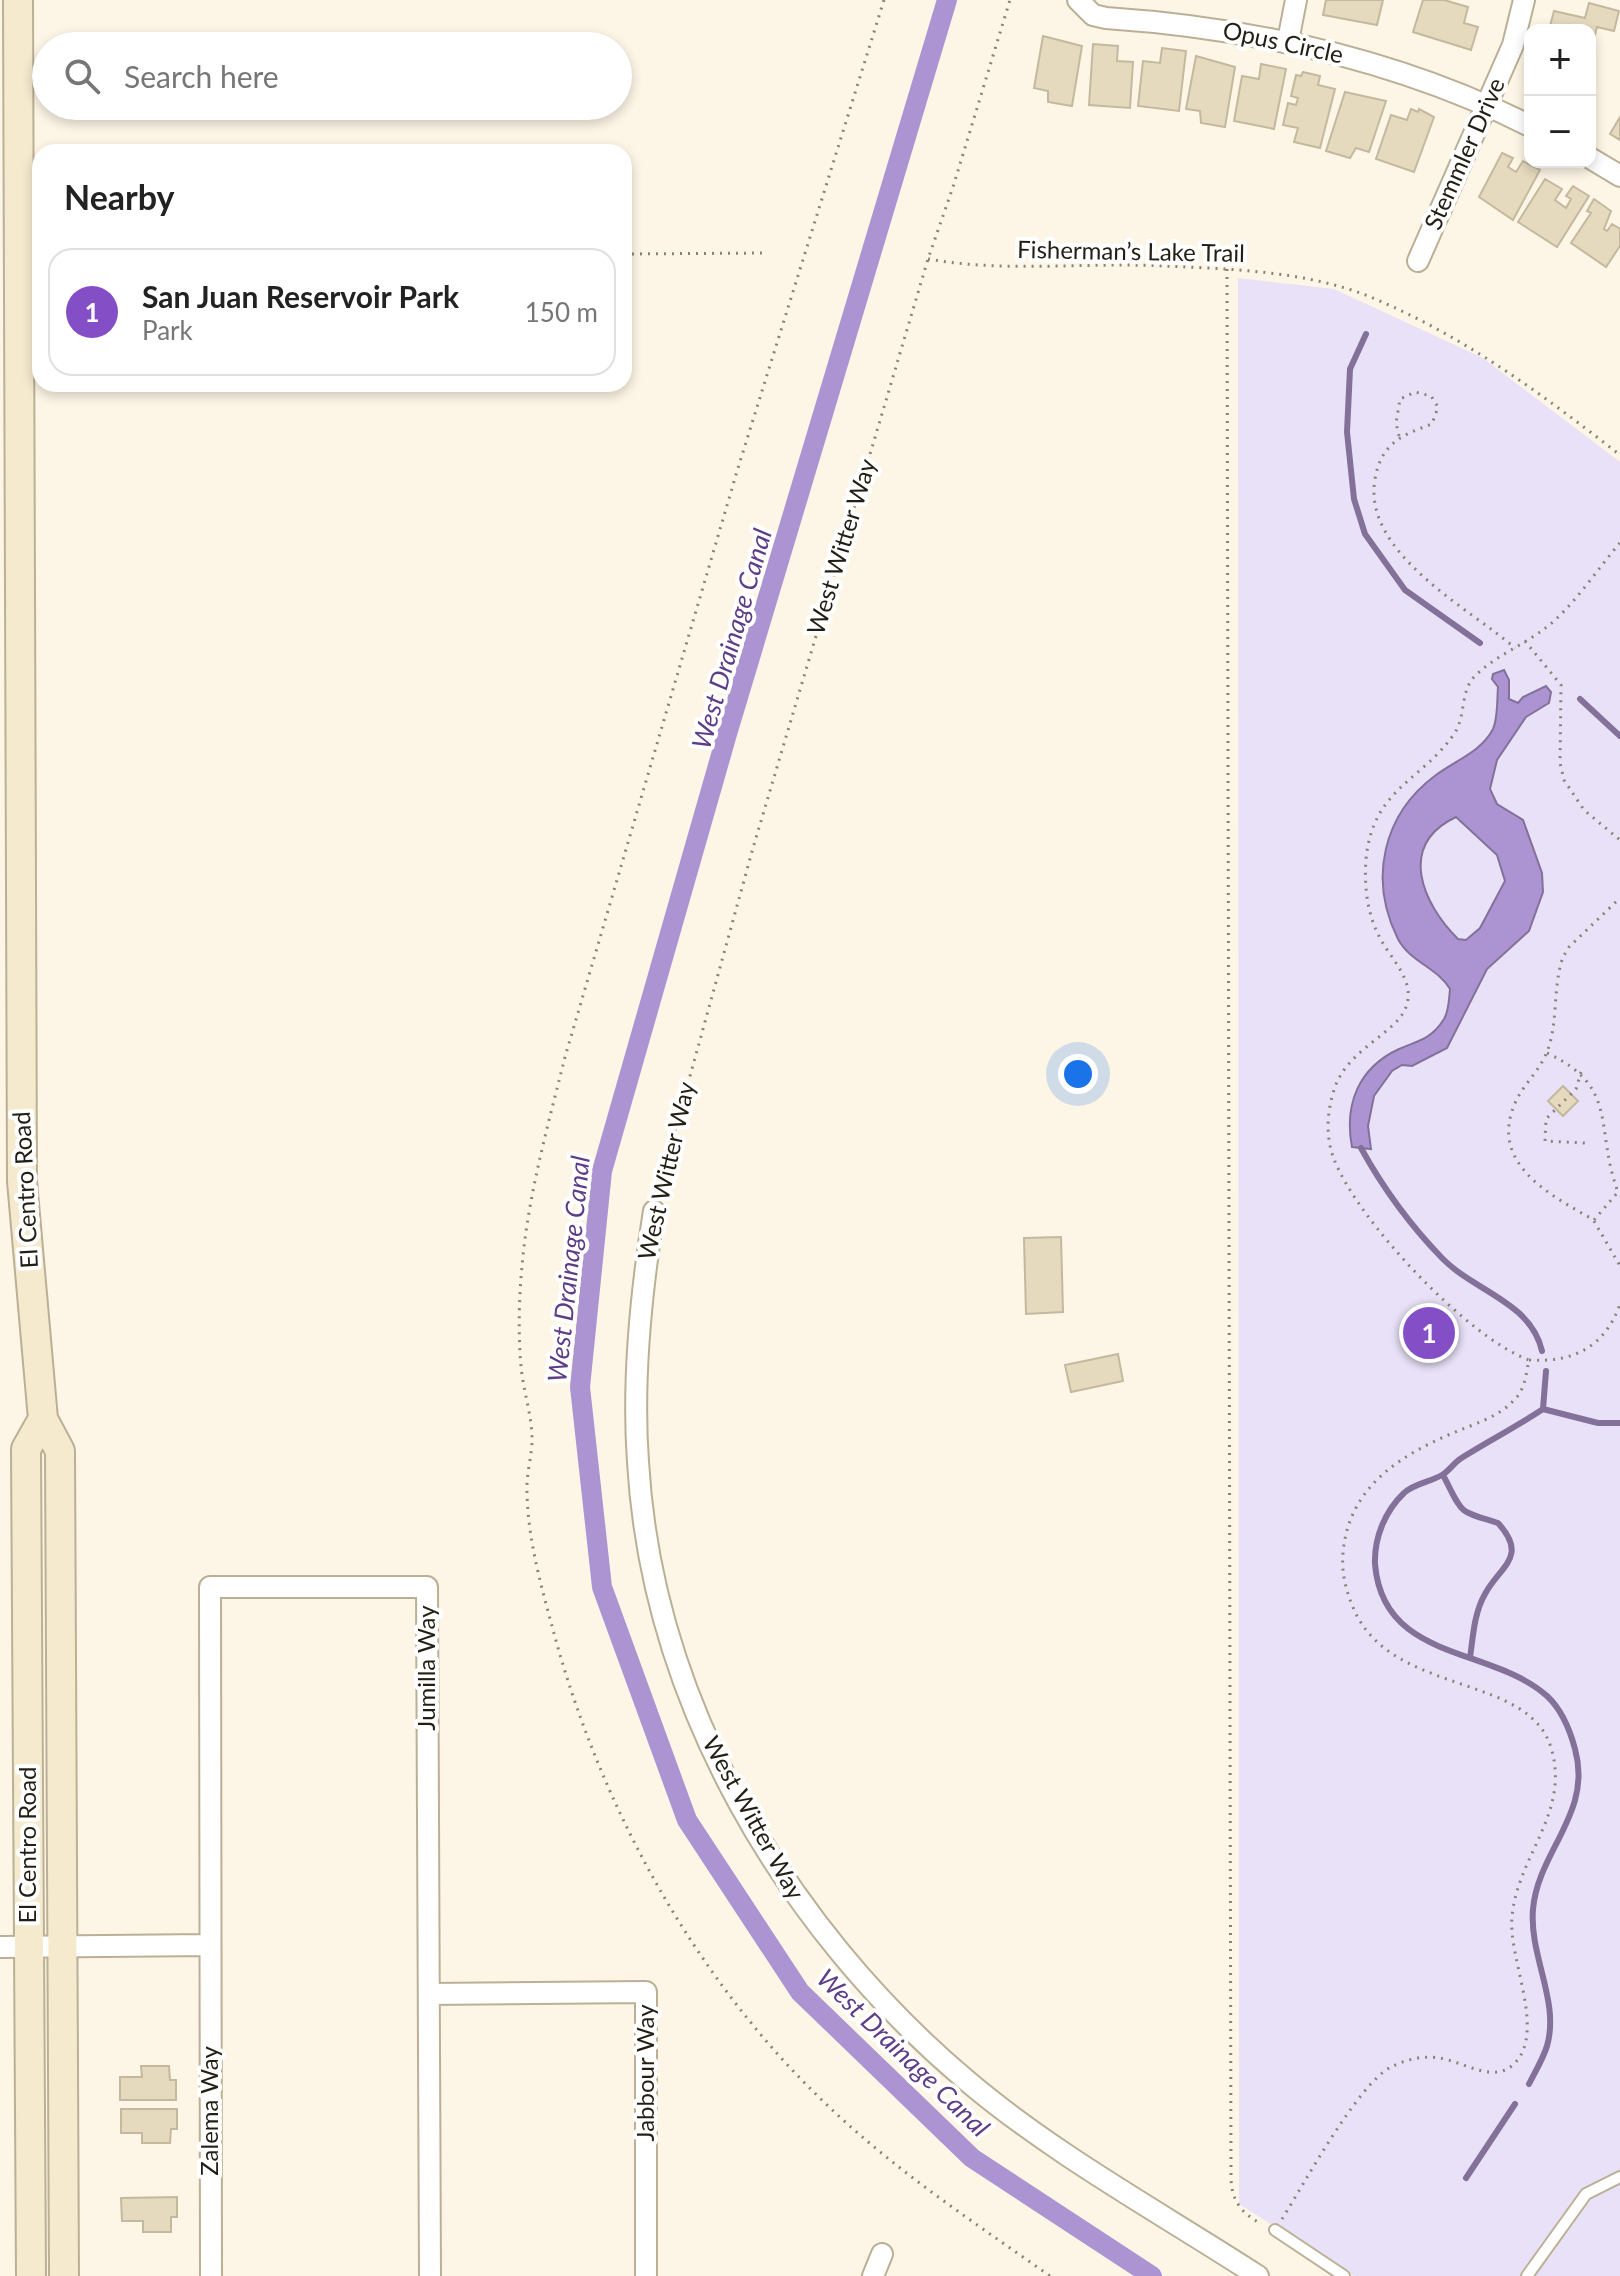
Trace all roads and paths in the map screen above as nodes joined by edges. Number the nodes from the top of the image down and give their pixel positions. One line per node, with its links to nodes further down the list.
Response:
1 (18, 0): 14 (main road, El Centro Road)
2 (884, 0): 49 (path)
3 (1010, 0): 15 (path, West Witter Way)
4 (1078, 0): 7 (street, Opus Circle)
5 (1296, 0): 7 (street)
6 (1524, 0): 8 (street, Stemmler Drive)
7 (1288, 41): 8 (street, Opus Circle)
8 (1487, 105): 9 (street, Opus Circle); 16 (street, Stemmler Drive)
9 (1524, 123)
10 (1596, 162): 11 (street)
11 (1620, 176)
12 (767, 253): 13 (path)
13 (632, 254)
14 (8, 257): 34 (main road, El Centro Road)
15 (928, 259): 17 (path, Fisherman’s Lake Trail); 29 (path, West Witter Way)
16 (1418, 261)
17 (1227, 269): 19 (path, Fisherman’s Lake Trail); 41 (path)
18 (1399, 436): 18 (path); 22 (path)
19 (1620, 455)
20 (1620, 543): 21 (path)
21 (1525, 641): 22 (path); 23 (path)
22 (1515, 648): 33 (path)
23 (1620, 840)
24 (1620, 898): 25 (path)
25 (1547, 1053): 26 (path); 30 (path)
26 (1581, 1072): 27 (path); 28 (path)
27 (1585, 1143)
28 (1619, 1192): 30 (path)
29 (654, 1211): 50 (street, West Witter Way)
30 (1594, 1220): 31 (path)
31 (1620, 1266)
32 (1620, 1304): 33 (path)
33 (1529, 1360): 41 (path)
34 (43, 1419): 37 (main road, El Centro Road); 38 (main road, El Centro Road)
35 (209, 1945): 38 (street); 39 (street, Jumilla Way); 45 (street, Zalema Way)
36 (0, 1947): 37 (street)
37 (29, 1947): 38 (street); 43 (main road, El Centro Road)
38 (63, 1947): 44 (main road, El Centro Road)
39 (429, 1994): 46 (street, Jumilla Way); 47 (street, Jabbour Way)
40 (1620, 2177): 52 (lane)
41 (1275, 2230): 51 (lane)
42 (882, 2254): 48 (street)
43 (31, 2276)
44 (64, 2276)
45 (211, 2276)
46 (430, 2276)
47 (646, 2276)
48 (873, 2276)
49 (1050, 2276)
50 (1258, 2276)
51 (1344, 2276)
52 (1527, 2276)

